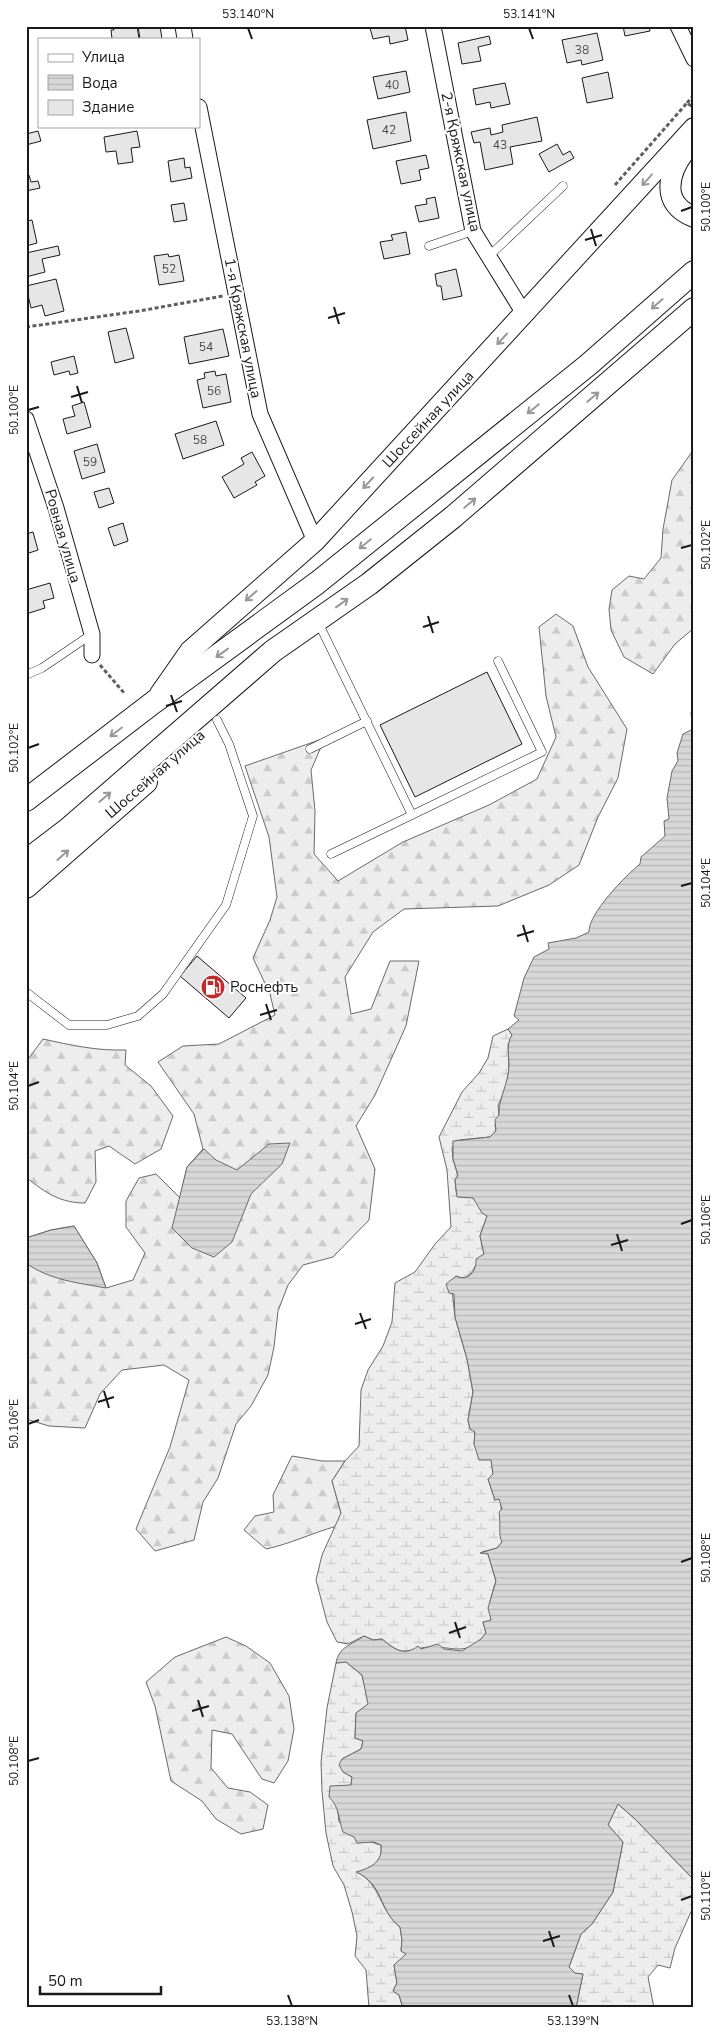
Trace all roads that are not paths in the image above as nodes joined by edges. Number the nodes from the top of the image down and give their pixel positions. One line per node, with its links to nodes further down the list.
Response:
1 (433, 26): 8 (street, 2-я Кряжская улица)
2 (678, 26): 3 (street)
3 (694, 59)
4 (200, 112): 15 (street, 1-я Кряжская улица)
5 (693, 129): 7 (main road); 13 (main road, Шоссейная улица, one-way to 13)
6 (563, 186): 10 (lane)
7 (694, 217)
8 (473, 231): 9 (lane); 10 (street, 2-я Кряжская улица)
9 (429, 246)
10 (489, 256): 13 (street, 2-я Кряжская улица)
11 (694, 272): 22 (main road, Шоссейная улица, one-way to 22)
12 (694, 308): 16 (main road, Шоссейная улица, one-way to 12)
13 (525, 315): 15 (main road, Шоссейная улица, one-way to 15)
14 (26, 419): 17 (street, Ровная улица)
15 (315, 541): 22 (main road, Шоссейная улица, one-way to 22)
16 (318, 620): 18 (main road, Шоссейная улица); 24 (lane)
17 (92, 634): 19 (street, Ровная улица); 21 (lane)
18 (273, 651): 23 (main road, Шоссейная улица); 29 (main road, Шоссейная улица, one-way to 18)
19 (92, 655)
20 (498, 660): 27 (lane)
21 (26, 675)
22 (154, 702): 26 (main road, Шоссейная улица, one-way to 26)
23 (217, 720): 30 (main road, Шоссейная улица, one-way to 23); 31 (lane)
24 (367, 721): 25 (lane); 27 (lane)
25 (310, 749)
26 (26, 800)
27 (412, 815): 28 (lane)
28 (331, 854)
29 (26, 861)
30 (26, 887)
31 (26, 992)

